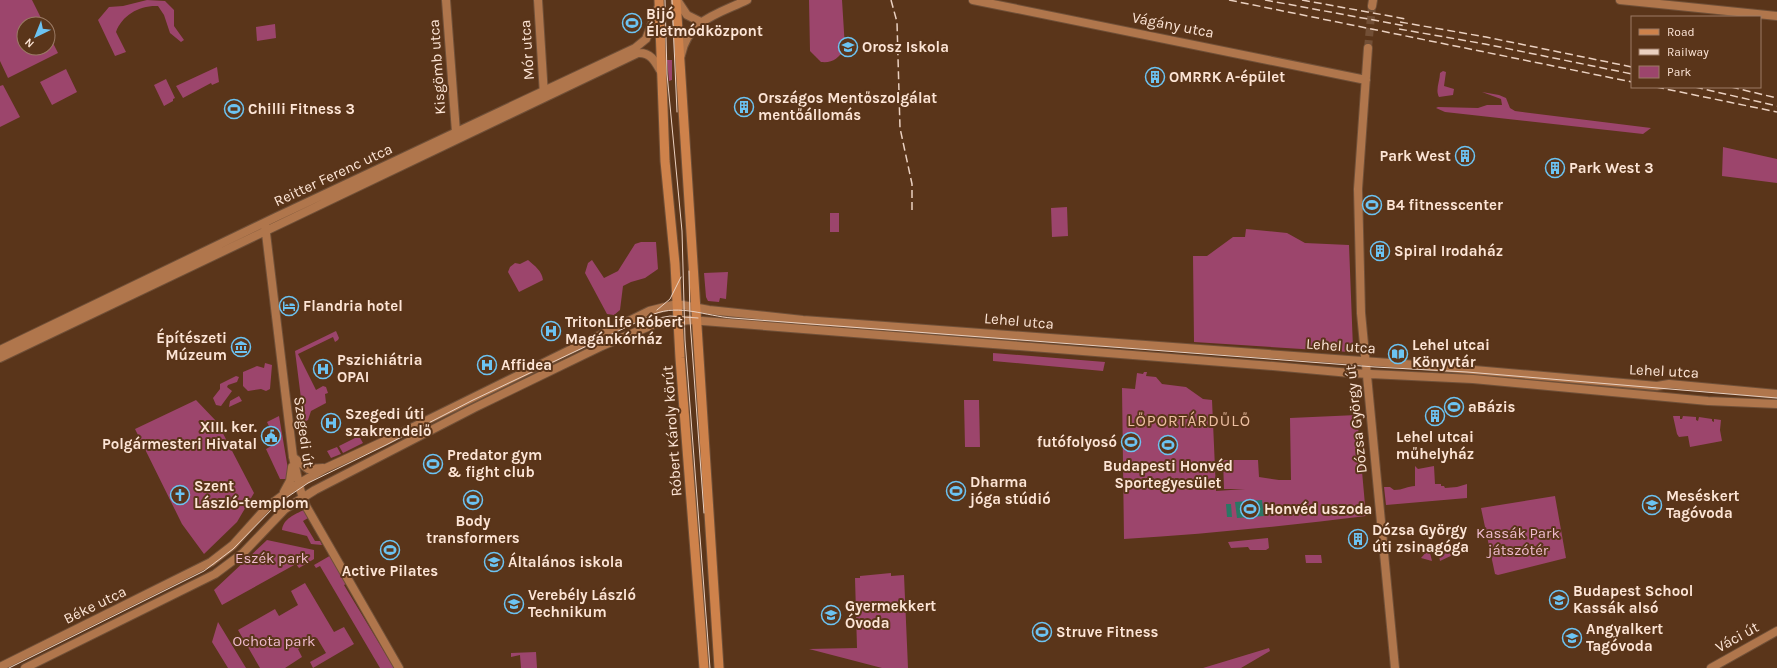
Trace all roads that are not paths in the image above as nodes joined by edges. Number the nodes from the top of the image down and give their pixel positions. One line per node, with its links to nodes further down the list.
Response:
1 (446, 0): 15 (main road, Kisgömb utca)
2 (538, 0): 14 (main road, Mór utca)
3 (677, 0): 9 (main road); 11 (main road, Róbert Károly körút)
4 (747, 0): 9 (main road)
5 (974, 0): 13 (main road, Vágány utca)
6 (1620, 0): 8 (main road)
7 (659, 4): 12 (main road, Róbert Károly körút); 14 (main road, Reitter Ferenc utca)
8 (1777, 16)
9 (701, 22): 11 (main road)
10 (1368, 48): 13 (main road, Dózsa György út)
11 (680, 64): 19 (main road, Róbert Károly körút)
12 (660, 70): 14 (main road, Reitter Ferenc utca); 18 (main road, Róbert Károly körút)
13 (1366, 80): 24 (main road, Dózsa György út)
14 (544, 94): 15 (main road, Reitter Ferenc utca); 16 (main road, Reitter Ferenc utca)
15 (456, 132): 16 (main road, Reitter Ferenc utca)
16 (339, 192): 17 (main road, Reitter Ferenc utca)
17 (265, 226): 22 (main road, Reitter Ferenc utca); 23 (main road, Reitter Ferenc utca); 28 (main road, Szegedi út)
18 (677, 304): 19 (main road, Lehel utca); 20 (main road, Róbert Károly körút); 29 (main road, Lehel utca)
19 (697, 307): 21 (main road, Róbert Károly körút); 24 (main road, Lehel utca)
20 (678, 321): 21 (main road, Lehel utca); 32 (main road, Lehel utca); 38 (main road, Róbert Károly körút)
21 (697, 321): 25 (main road, Lehel utca); 39 (main road, Róbert Károly körút)
22 (0, 350)
23 (0, 358)
24 (1365, 362): 25 (main road, Dózsa György út); 26 (main road, Lehel utca)
25 (1366, 374): 27 (main road, Lehel utca); 40 (main road, Dózsa György út)
26 (1777, 394)
27 (1777, 404)
28 (292, 457): 29 (main road); 30 (main road, Szegedi út); 31 (main road)
29 (326, 468): 30 (main road, Lehel utca)
30 (298, 484): 31 (main road, Lehel utca); 32 (main road, Szegedi út); 33 (main road)
31 (281, 496): 35 (main road, Béke utca)
32 (303, 499): 33 (main road, Lehel utca); 37 (main road, Szegedi út)
33 (285, 509): 36 (main road, Béke utca)
34 (1777, 631): 41 (main road, Váci út)
35 (0, 667)
36 (25, 668)
37 (399, 668)
38 (704, 668)
39 (719, 668)
40 (1394, 668)
41 (1711, 668)

